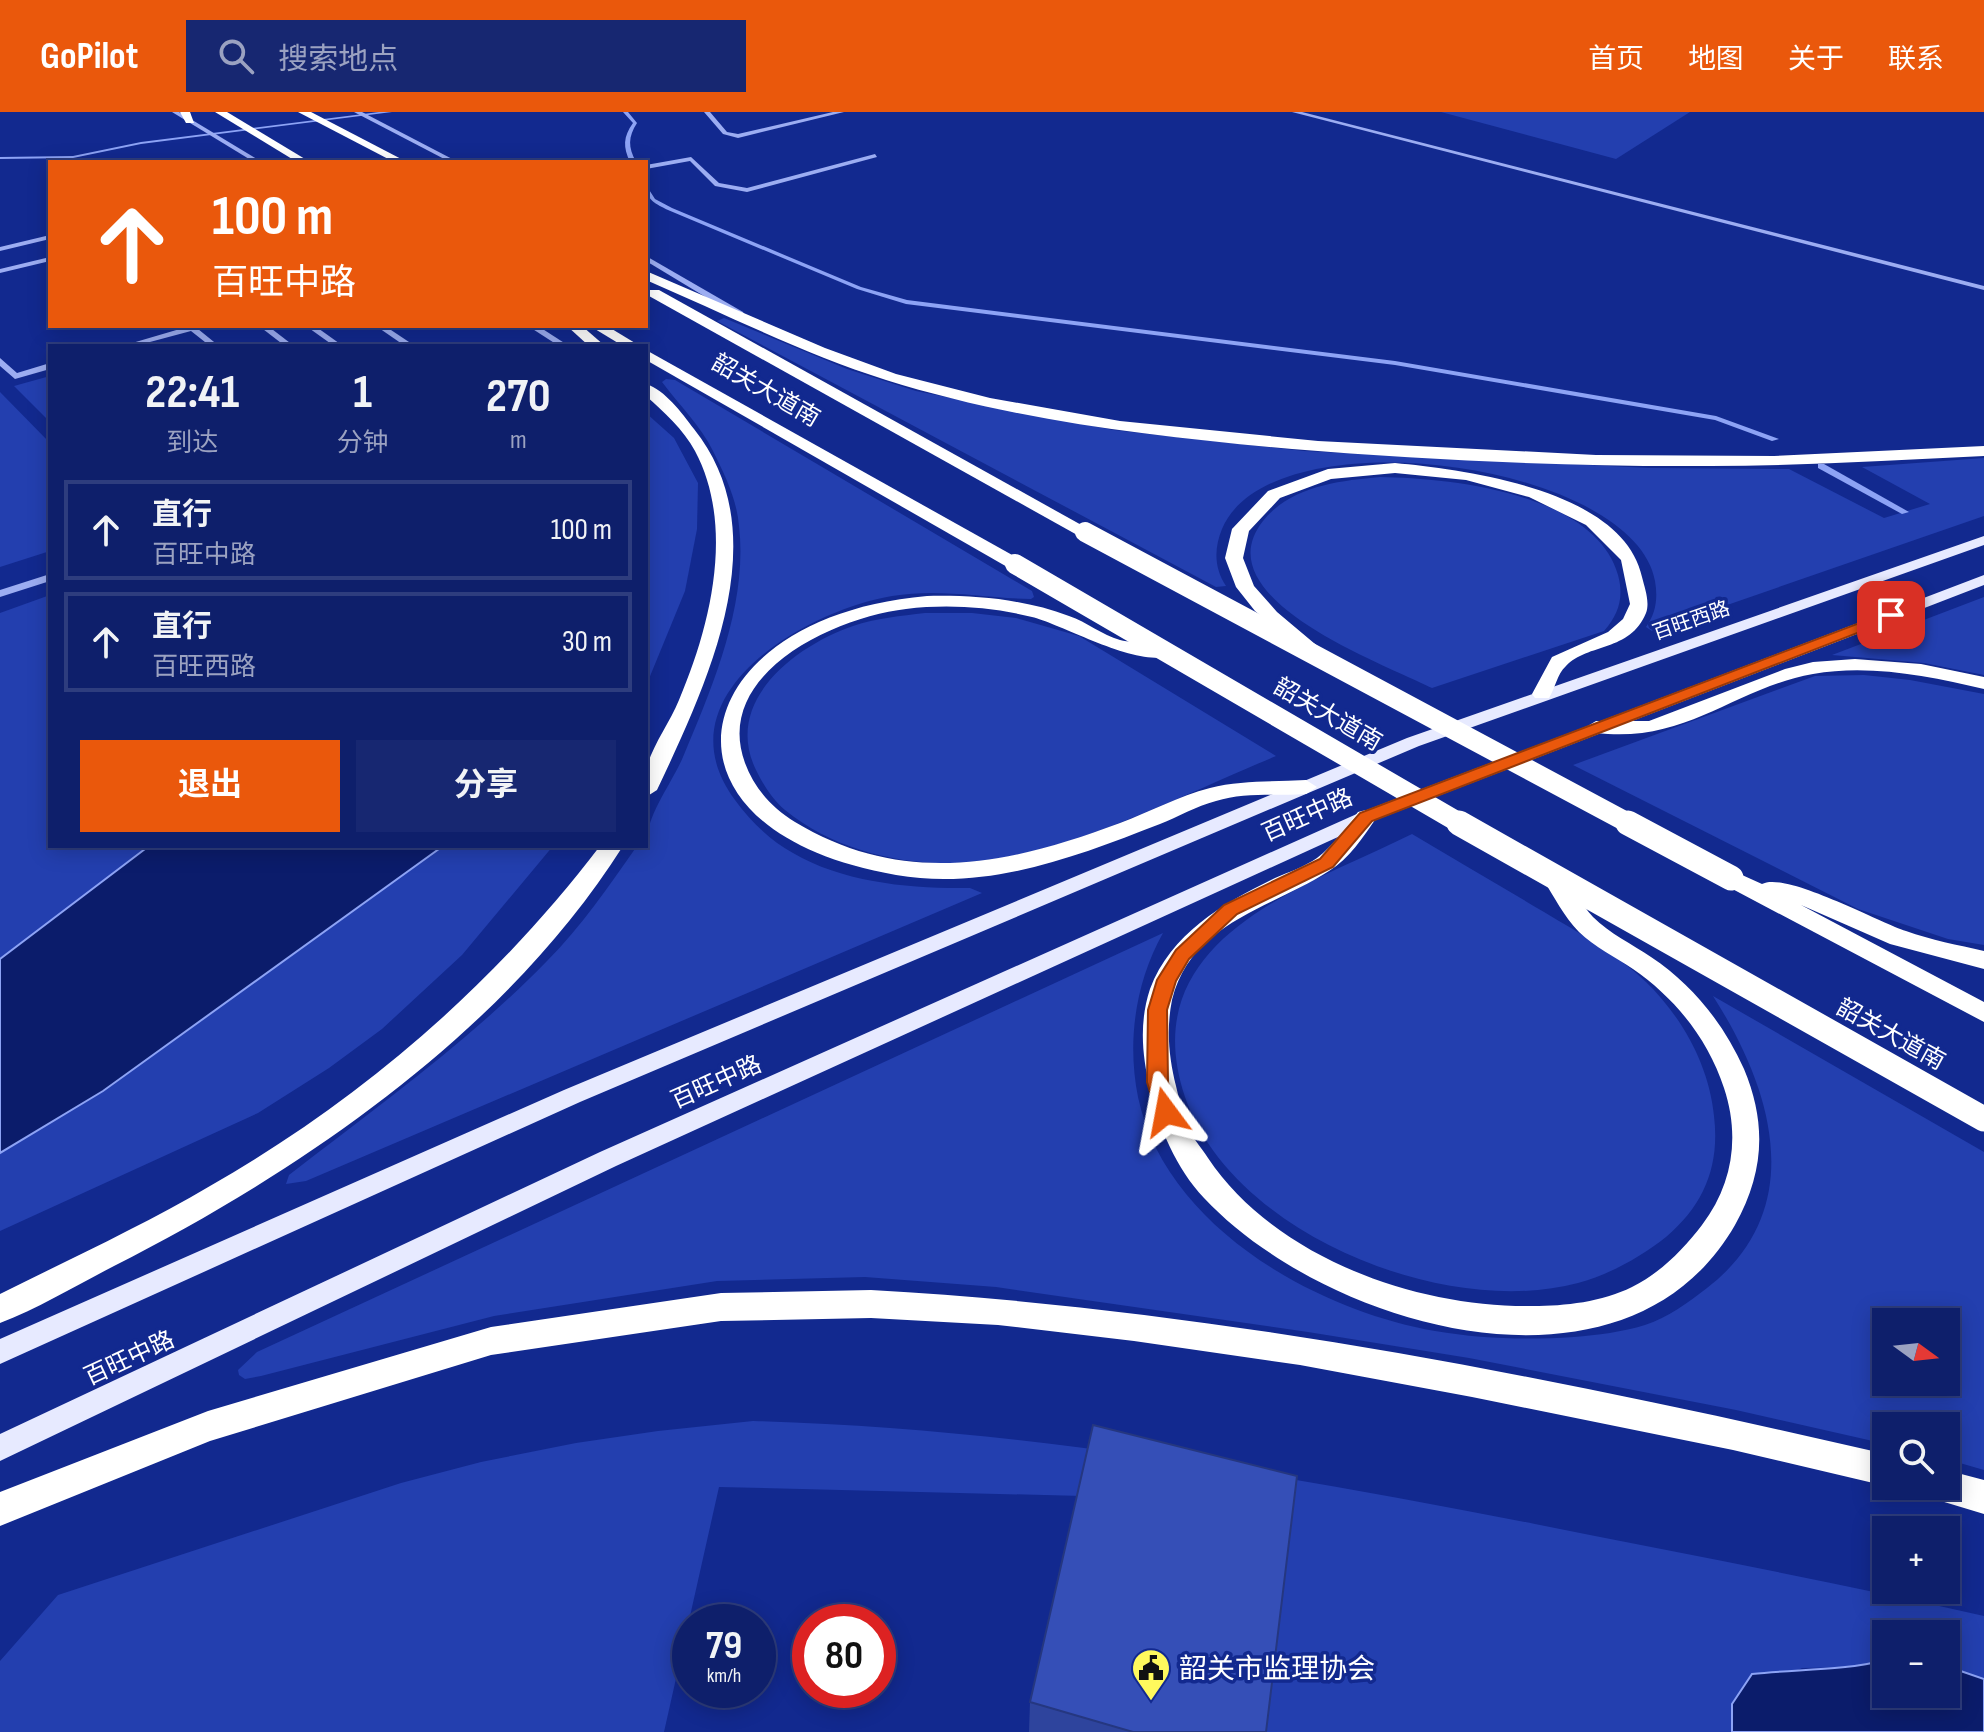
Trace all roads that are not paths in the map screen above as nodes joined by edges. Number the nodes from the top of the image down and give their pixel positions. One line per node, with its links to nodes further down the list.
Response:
1 (175, 112): 8 (street)
2 (220, 112): 11 (highway)
3 (357, 112): 13 (street)
4 (707, 112): 5 (street)
5 (841, 112)
6 (1295, 112): 23 (street)
7 (306, 113): 12 (highway)
8 (187, 116): 10 (street)
9 (875, 156): 14 (street)
10 (256, 160)
11 (302, 160)
12 (398, 160)
13 (451, 160)
14 (648, 167)
15 (48, 237): 17 (street)
16 (48, 246): 18 (street)
17 (0, 249)
18 (0, 258)
19 (48, 259): 21 (street)
20 (648, 259): 25 (street)
21 (0, 271)
22 (648, 276): 25 (highway)
23 (1984, 288)
24 (648, 290): 56 (highway, 韶关大道南, bridge)
25 (744, 316): 50 (highway)
26 (156, 328): 35 (street)
27 (192, 328): 35 (street)
28 (197, 328): 37 (street)
29 (266, 328): 38 (street)
30 (313, 328): 39 (street)
31 (383, 328): 40 (street)
32 (535, 328): 41 (street)
33 (576, 328): 42 (highway)
34 (601, 328): 43 (highway)
35 (165, 335): 36 (street)
36 (135, 344)
37 (213, 344)
38 (287, 344)
39 (336, 344)
40 (408, 344)
41 (562, 344)
42 (596, 344)
43 (629, 344)
44 (648, 355): 55 (highway, 韶关大道南, bridge)
45 (0, 361): 46 (street)
46 (48, 367)
47 (648, 390): 49 (highway)
48 (648, 396): 49 (street)
49 (672, 411): 61 (highway)
50 (1984, 451)
51 (1984, 540): 58 (main road, 百旺西路)
52 (48, 578): 54 (street)
53 (1984, 580): 59 (main road)
54 (0, 594)
55 (1164, 651): 62 (highway); 65 (highway, 韶关大道南, bridge)
56 (1322, 658): 58 (highway, bridge); 66 (highway, 韶关大道南, bridge)
57 (1984, 683): 59 (highway)
58 (1542, 694): 60 (main road, 百旺西路)
59 (1596, 727): 63 (main road, 百旺中路)
60 (1413, 742): 62 (main road, 百旺中路)
61 (648, 786)
62 (1306, 787): 71 (main road, 百旺中路)
63 (1366, 817): 65 (highway); 72 (main road, 百旺中路)
64 (611, 848): 70 (highway)
65 (1554, 878): 69 (highway, 韶关大道南, bridge)
66 (1731, 878): 67 (highway); 68 (highway, 韶关大道南)
67 (1984, 960)
68 (1984, 1013)
69 (1984, 1119)
70 (0, 1309)
71 (0, 1352)
72 (0, 1448)
73 (1872, 1467): 76 (highway)
74 (1960, 1491): 75 (highway)
75 (1984, 1497)
76 (0, 1509)

